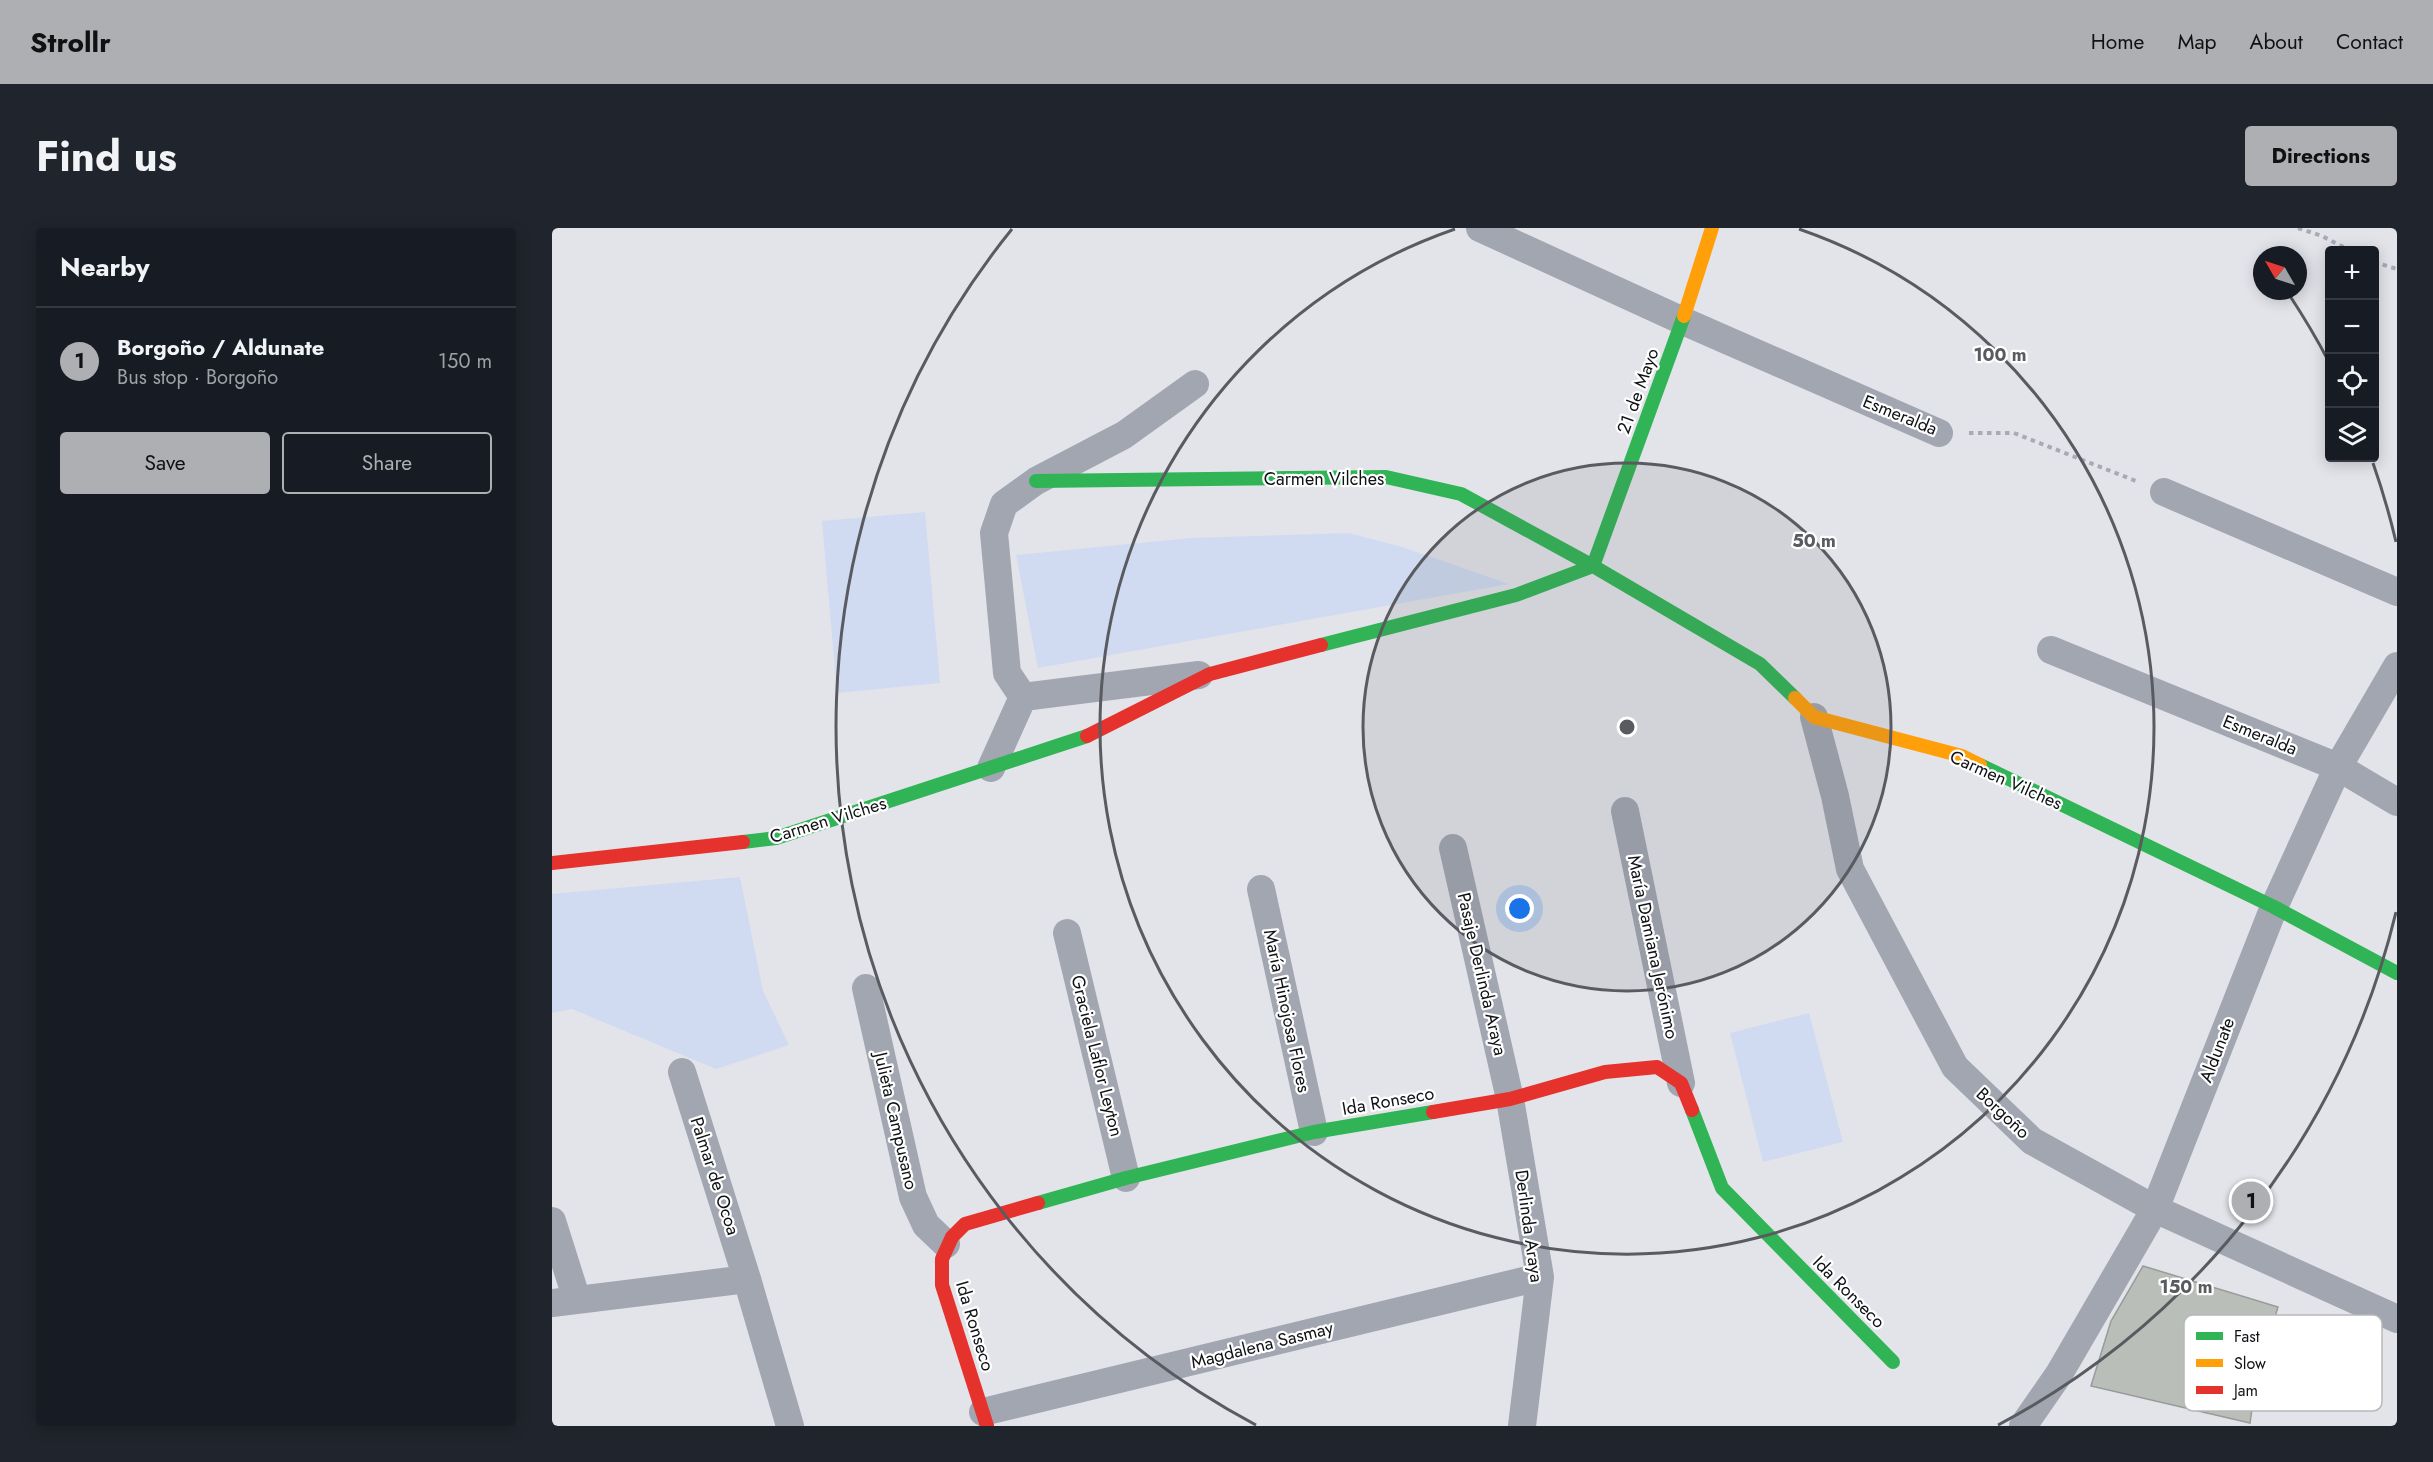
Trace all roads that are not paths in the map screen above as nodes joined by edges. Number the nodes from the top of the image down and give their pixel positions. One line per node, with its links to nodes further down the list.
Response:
1 (1480, 228): 3 (street, Esmeralda)
2 (1712, 228): 3 (street, 21 de Mayo)
3 (1683, 321): 5 (street, Esmeralda); 8 (street, 21 de Mayo)
4 (1195, 384): 6 (street)
5 (1939, 433)
6 (1036, 481): 8 (street, Carmen Vilches); 13 (street)
7 (2164, 492): 9 (street)
8 (1593, 566): 12 (street, Carmen Vilches); 14 (street, Carmen Vilches)
9 (2397, 592)
10 (2051, 650): 15 (street, Esmeralda)
11 (2397, 666): 15 (street, Aldunate)
12 (1210, 674): 13 (street, Carmen Vilches); 16 (street, Carmen Vilches)
13 (1023, 697): 16 (street)
14 (1814, 717): 22 (street, Carmen Vilches); 31 (street, Borgoño)
15 (2338, 767): 17 (street, Esmeralda); 22 (street, Aldunate)
16 (991, 768): 20 (street, Carmen Vilches)
17 (2397, 802)
18 (1625, 811): 27 (street, María Damiana Jerónimo)
19 (1453, 848): 28 (street, Pasaje Derlinda Araya)
20 (552, 862)
21 (1261, 889): 29 (street, María Hinojosa Flores)
22 (2274, 907): 24 (street, Carmen Vilches); 31 (street, Aldunate)
23 (1068, 933): 30 (street, Graciela Laflor Leyton)
24 (2397, 973)
25 (866, 988): 33 (street, Julieta Campusano)
26 (682, 1072): 35 (street, Palmar de Ocoa)
27 (1681, 1083): 28 (street, Ida Ronseco); 38 (street, Ida Ronseco)
28 (1510, 1099): 29 (street, Ida Ronseco); 34 (street, Derlinda Araya)
29 (1314, 1132): 30 (street, Ida Ronseco)
30 (1126, 1178): 33 (street, Ida Ronseco)
31 (2155, 1209): 37 (street, Borgoño); 42 (street, Aldunate)
32 (552, 1221): 36 (street)
33 (946, 1244): 39 (street, Ida Ronseco)
34 (1540, 1277): 39 (street, Magdalena Sasmay); 41 (street, Derlinda Araya)
35 (747, 1279): 36 (street); 40 (street, Palmar de Ocoa)
36 (565, 1301)
37 (2397, 1319)
38 (1893, 1362)
39 (985, 1419)
40 (790, 1426)
41 (1522, 1426)
42 (2023, 1426)

